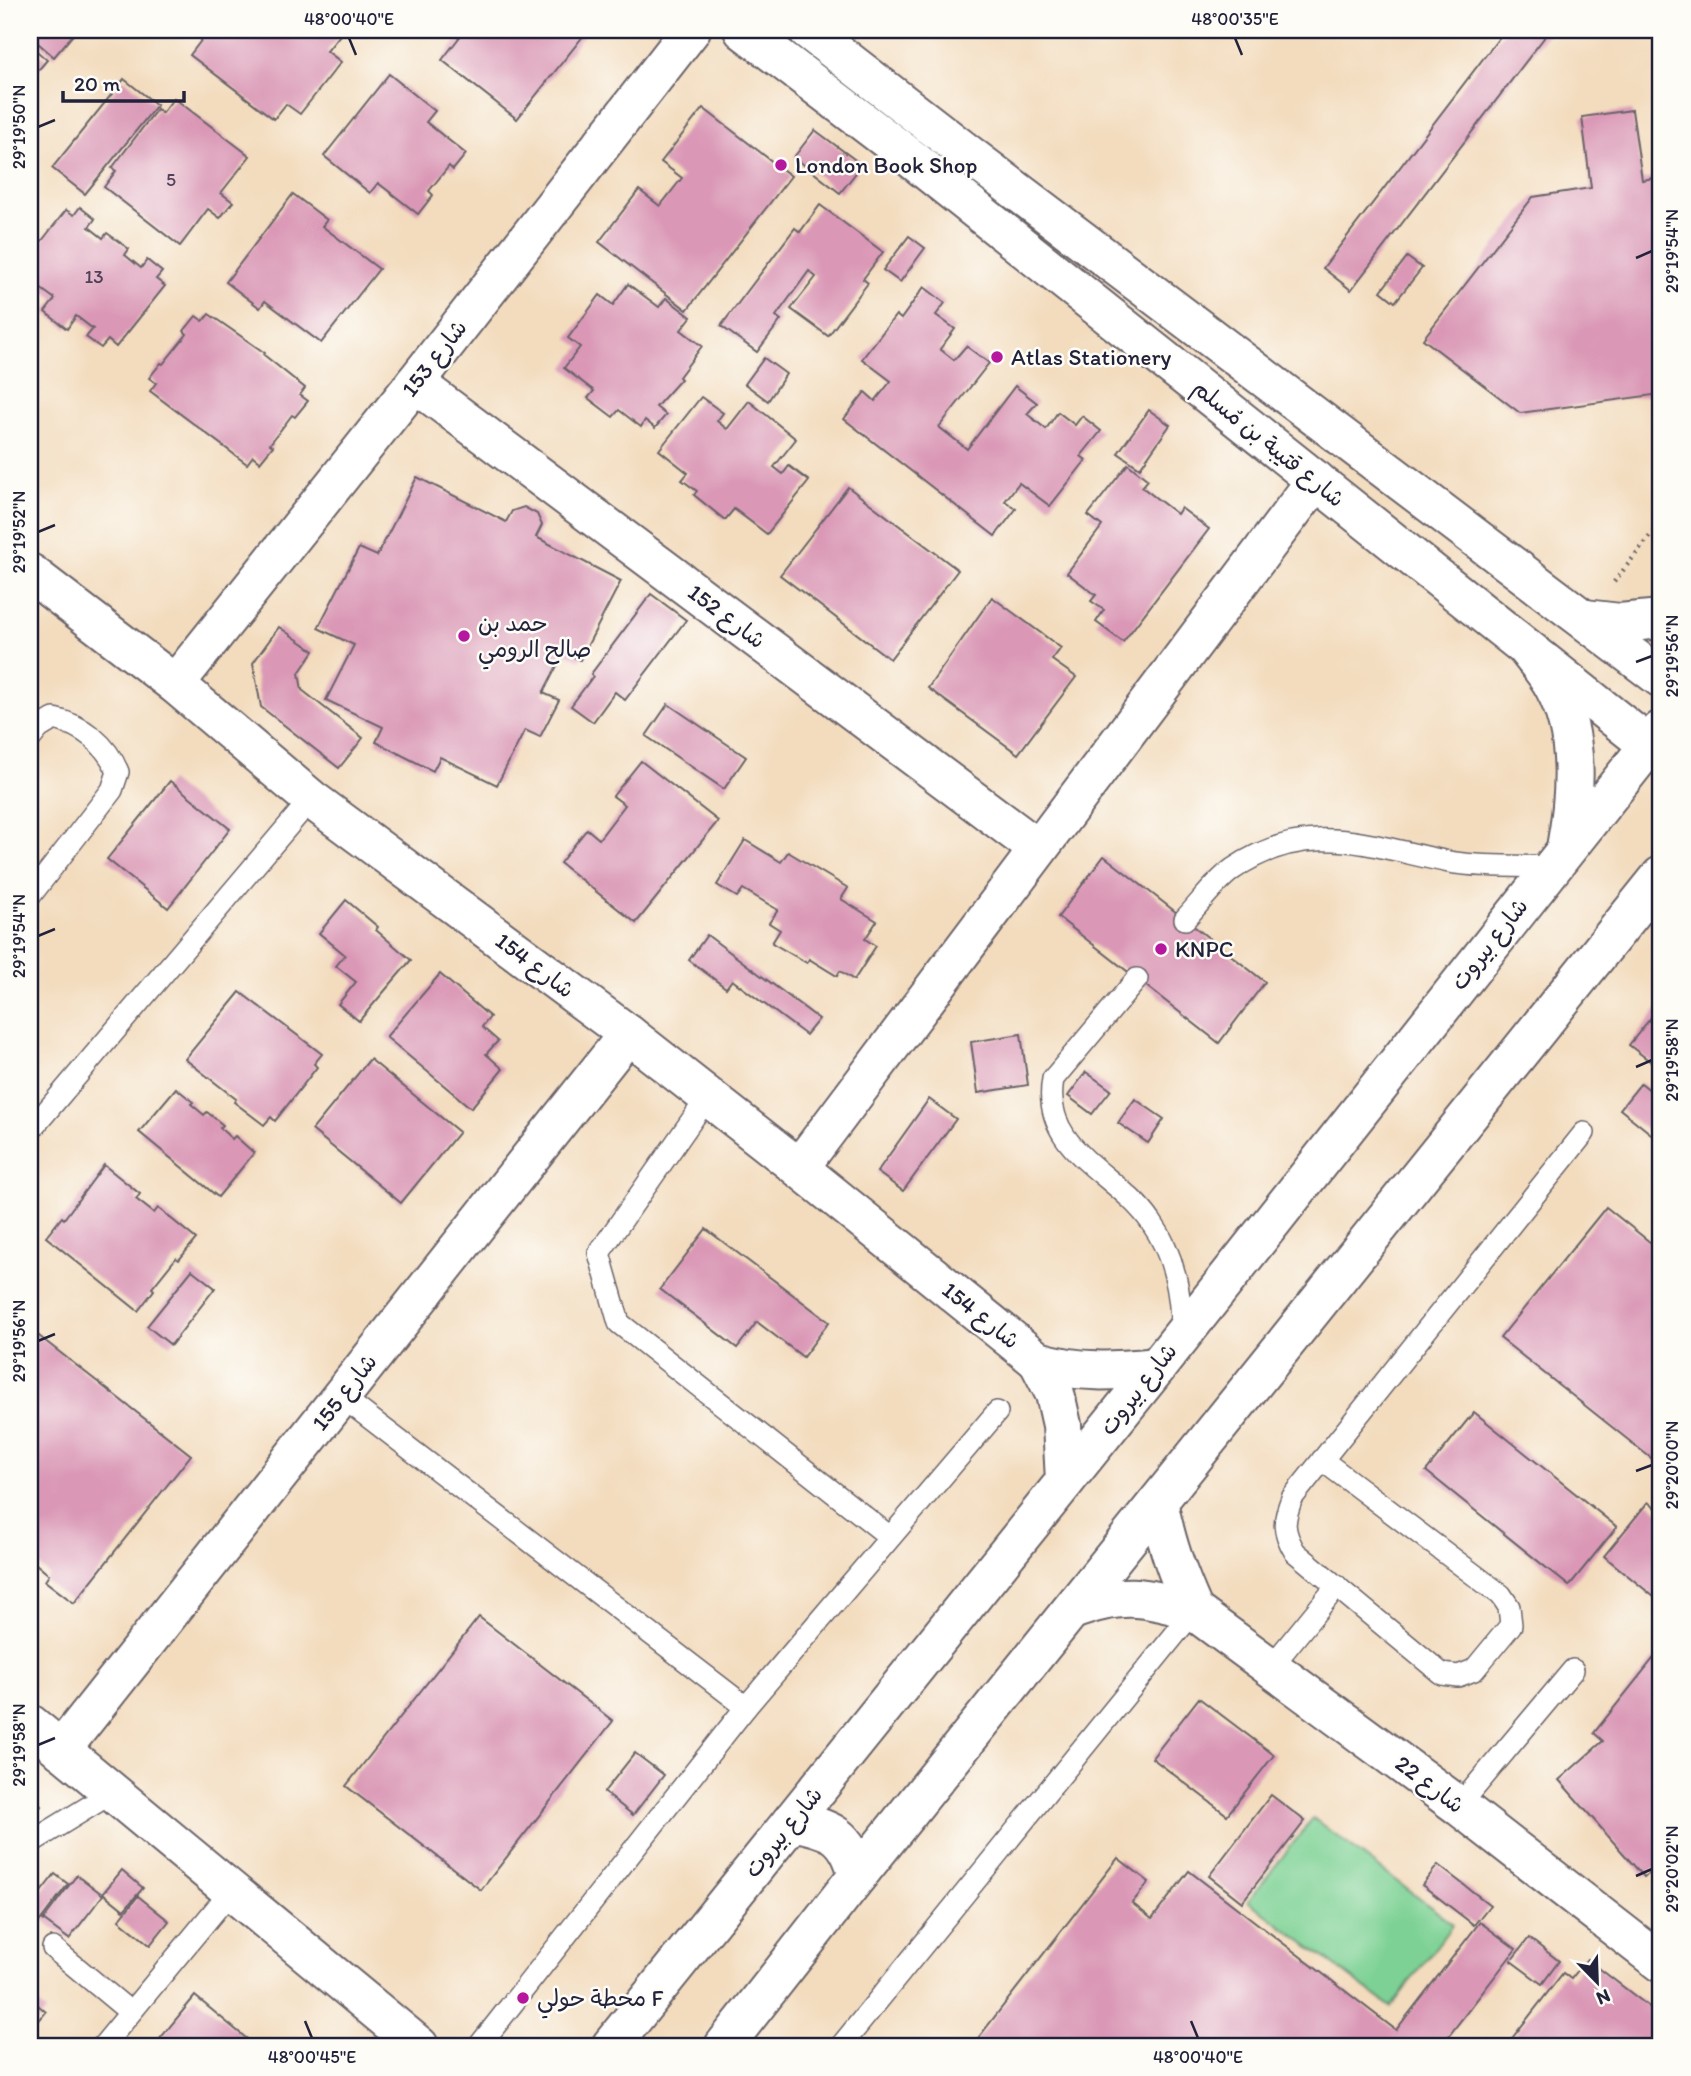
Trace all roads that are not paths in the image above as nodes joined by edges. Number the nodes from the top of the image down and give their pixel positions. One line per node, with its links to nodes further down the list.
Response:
1 (691, 30): 4 (street, شارع 153)
2 (743, 30): 5 (street, شارع قتيبة بن مُسلم)
3 (808, 30): 8 (street, شارع قتيبة بن مُسلم)
4 (415, 383): 11 (street, شارع 153); 15 (street, شارع 152)
5 (1316, 480): 9 (street, شارع قتيبة بن مُسلم); 15 (street)
6 (30, 573): 11 (street, شارع 154)
7 (1661, 619): 8 (street)
8 (1585, 620): 10 (street, شارع قتيبة بن مُسلم)
9 (1525, 647): 13 (street, شارع قتيبة بن مُسلم); 16 (street)
10 (1661, 678)
11 (175, 684): 14 (street, شارع 154)
12 (30, 739): 18 (lane)
13 (1657, 743): 16 (street, شارع بيروت)
14 (311, 799): 22 (street, شارع 154); 24 (lane)
15 (1038, 849): 26 (street)
16 (1558, 857): 20 (lane); 27 (street, شارع بيروت)
17 (1661, 876): 19 (street)
18 (30, 895)
19 (1648, 899): 34 (street)
20 (1185, 919)
21 (1137, 979): 27 (lane)
22 (628, 1034): 23 (street, شارع 154); 30 (street, شارع 155)
23 (708, 1097): 26 (street, شارع 154); 35 (lane)
24 (30, 1131)
25 (1584, 1133): 32 (lane)
26 (799, 1168): 28 (street, شارع 154)
27 (1181, 1335): 29 (street, شارع بيروت)
28 (1038, 1361): 29 (street, شارع 154); 33 (street, شارع 154)
29 (1157, 1367): 33 (street, شارع بيروت)
30 (341, 1396): 41 (lane); 43 (street, شارع 155)
31 (997, 1412): 35 (lane)
32 (1322, 1460): 36 (lane); 36 (lane)
33 (1065, 1481): 46 (street, شارع بيروت)
34 (1158, 1502): 37 (street); 38 (street, شارع 22)
35 (890, 1537): 41 (lane)
36 (1337, 1586): 39 (lane)
37 (1072, 1610): 38 (street, شارع 22); 48 (street)
38 (1195, 1611): 39 (street, شارع 22); 58 (lane)
39 (1271, 1667): 45 (street, شارع 22)
40 (1573, 1670): 45 (lane)
41 (746, 1707): 55 (lane)
42 (30, 1724): 43 (street)
43 (61, 1750): 44 (street)
44 (113, 1792): 47 (lane); 49 (street)
45 (1459, 1806): 51 (street, شارع 22)
46 (792, 1821): 48 (street); 56 (street, شارع بيروت)
47 (30, 1843)
48 (858, 1875): 57 (street)
49 (231, 1892): 52 (lane); 54 (street)
50 (53, 1948): 52 (lane)
51 (1657, 1951)
52 (130, 2012): 53 (lane)
53 (103, 2046)
54 (419, 2046)
55 (479, 2046)
56 (611, 2046)
57 (724, 2046)
58 (841, 2046)

